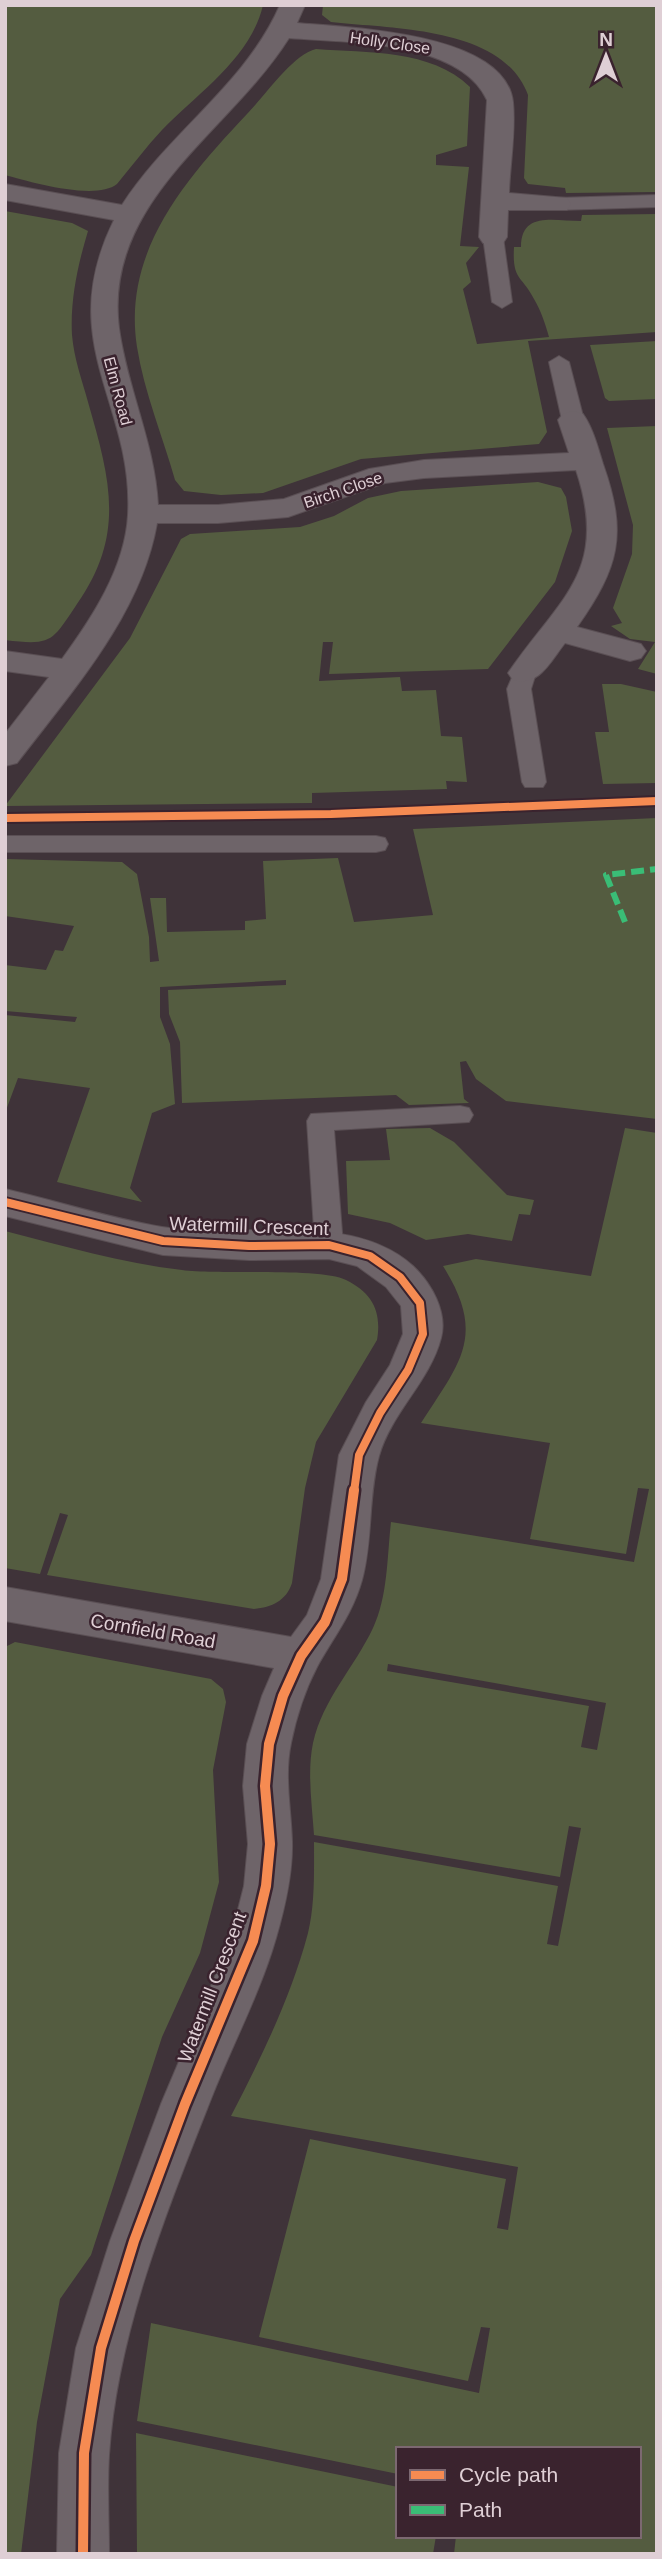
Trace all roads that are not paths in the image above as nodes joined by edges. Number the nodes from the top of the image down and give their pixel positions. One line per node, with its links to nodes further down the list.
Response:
1 (288, 18): 3 (street, Holly Close); 6 (street, Elm Road)
2 (5, 192): 6 (street)
3 (497, 201): 5 (street); 7 (street, Holly Close)
4 (657, 201): 5 (lane)
5 (557, 204)
6 (130, 215): 12 (street, Elm Road)
7 (493, 237): 8 (lane, Holly Close)
8 (502, 302)
9 (559, 362): 10 (lane)
10 (573, 420): 11 (street)
11 (585, 461): 12 (street, Birch Close); 13 (street)
12 (143, 514): 16 (street, Elm Road)
13 (557, 631): 14 (street); 17 (street)
14 (630, 651)
15 (5, 661): 16 (street)
16 (70, 670): 18 (street, Elm Road)
17 (524, 673): 19 (lane)
18 (5, 756)
19 (534, 782)
20 (5, 844): 21 (lane)
21 (376, 844)
22 (460, 1115): 24 (lane)
23 (5, 1202): 24 (street, Watermill Crescent)
24 (329, 1245): 26 (street, Watermill Crescent)
25 (5, 1604): 26 (street, Cornfield Road)
26 (301, 1656): 27 (street, Watermill Crescent)
27 (83, 2554)

